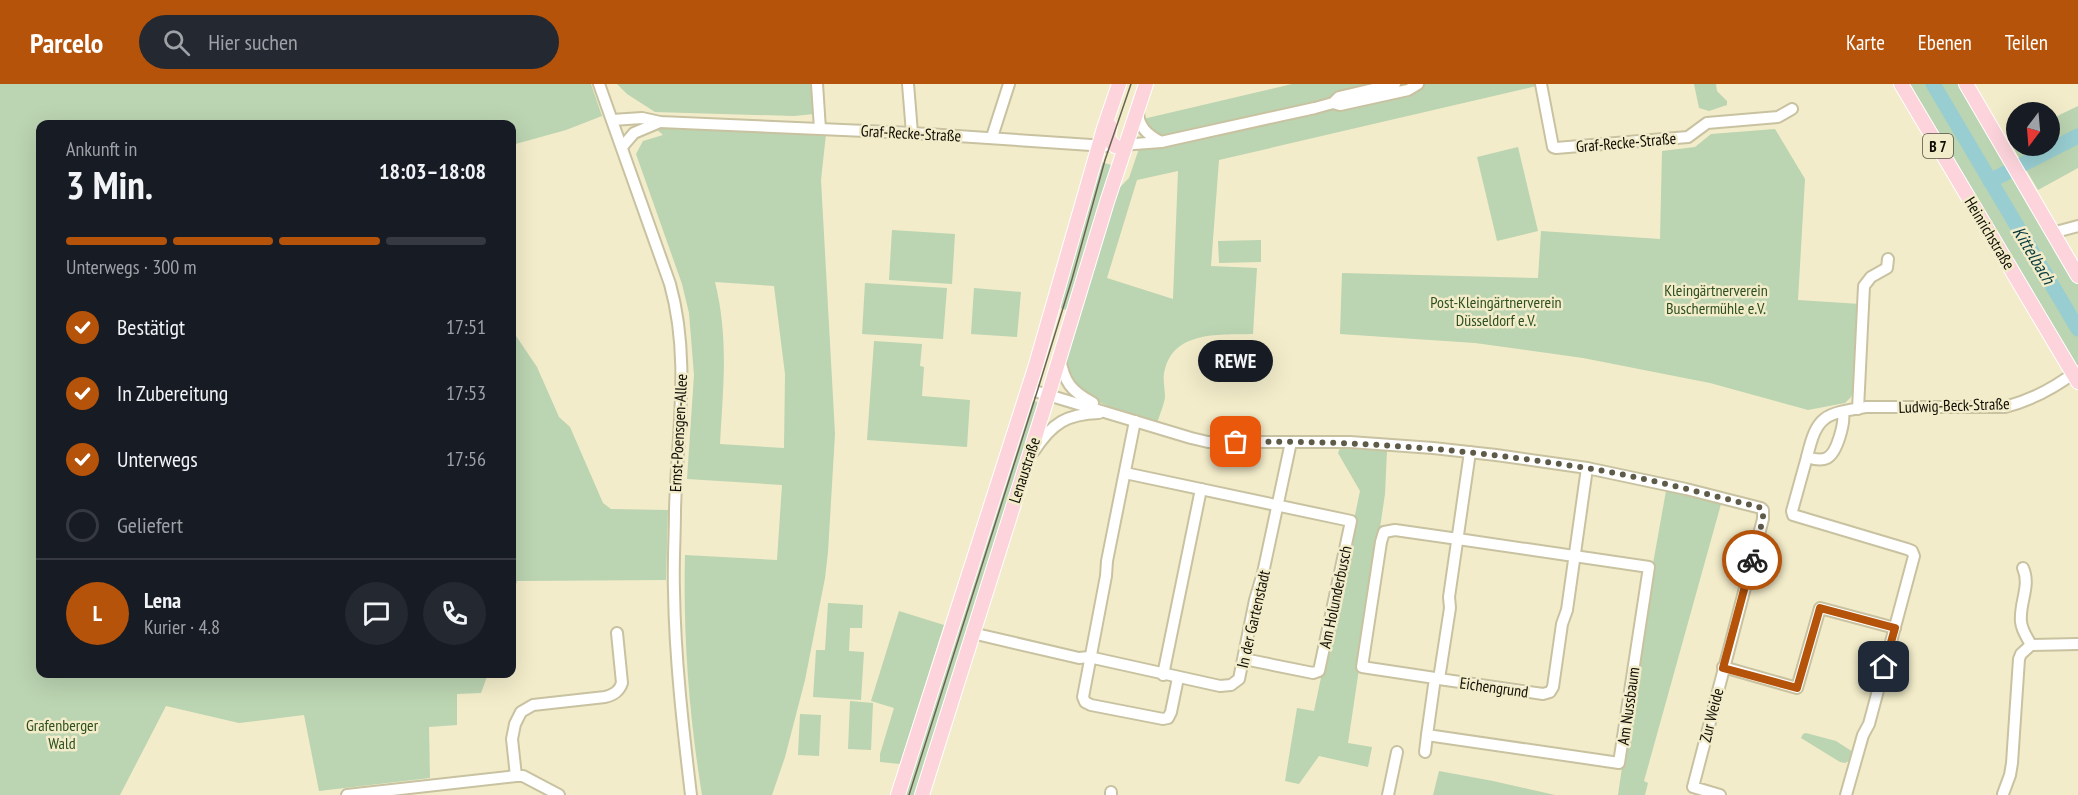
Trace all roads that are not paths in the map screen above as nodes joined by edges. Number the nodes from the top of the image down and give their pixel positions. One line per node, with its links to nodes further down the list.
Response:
1 (600, 84): 16 (street, Ernst-Poensgen-Allee)
2 (818, 84): 18 (street)
3 (908, 84): 19 (street)
4 (1009, 84): 20 (street)
5 (1119, 84): 15 (main road)
6 (1146, 84): 13 (main road, Lenaustraße)
7 (1395, 84): 12 (street, Graf-Recke-Straße)
8 (1418, 84): 12 (street, Graf-Recke-Straße)
9 (1541, 84): 14 (street, Graf-Recke-Straße)
10 (1901, 84): 30 (main road, Heinrichstraße / B 7)
11 (1966, 84): 26 (main road)
12 (1333, 103): 21 (street, Graf-Recke-Straße)
13 (1138, 109): 21 (street); 22 (main road, Lenaustraße)
14 (1792, 110)
15 (1110, 112): 22 (main road); 23 (main road, Lenaustraße)
16 (612, 120): 17 (street, Graf-Recke-Straße); 24 (street, Ernst-Poensgen-Allee)
17 (660, 122): 18 (street, Graf-Recke-Straße); 24 (street, Graf-Recke-Straße)
18 (820, 129): 19 (street, Graf-Recke-Straße)
19 (912, 133): 20 (street, Graf-Recke-Straße)
20 (992, 137): 23 (street, Graf-Recke-Straße)
21 (1161, 142): 22 (street, Graf-Recke-Straße)
22 (1121, 145): 23 (street, Graf-Recke-Straße); 29 (main road, Lenaustraße)
23 (1099, 146): 31 (main road, Lenaustraße)
24 (622, 147): 66 (street, Ernst-Poensgen-Allee)
25 (2078, 226): 26 (street)
26 (2052, 233): 28 (main road)
27 (1888, 259): 33 (street)
28 (2078, 276)
29 (1060, 356): 32 (main road, Lenaustraße); 34 (street)
30 (2076, 375): 33 (street, Ludwig-Beck-Straße)
31 (1028, 390): 32 (street); 67 (main road, Lenaustraße)
32 (1048, 396): 34 (street); 40 (main road, Lenaustraße)
33 (1858, 409): 35 (street, Ludwig-Beck-Straße)
34 (1109, 412): 36 (street); 40 (street)
35 (1843, 412): 39 (street, Ludwig-Beck-Straße); 39 (street)
36 (1135, 421): 37 (street); 42 (street)
37 (1291, 442): 38 (street); 44 (street, In der Gartenstadt)
38 (1470, 452): 41 (street); 45 (street, Eichengrund)
39 (1807, 458): 48 (street, Ludwig-Beck-Straße)
40 (1025, 466): 50 (main road, Lenaustraße)
41 (1587, 468): 46 (street, Eichengrund); 55 (street, Zur Weide)
42 (1125, 473): 43 (street); 53 (street)
43 (1201, 489): 44 (street); 56 (street)
44 (1277, 506): 54 (street, In der Gartenstadt); 54 (street, Am Holunderbusch)
45 (1458, 538): 46 (street); 58 (street, Eichengrund); 58 (street)
46 (1575, 556): 58 (street, Eichengrund); 59 (street, Am Nussbaum)
47 (2023, 568): 52 (street)
48 (1895, 628): 55 (street); 71 (street)
49 (617, 633): 62 (street)
50 (972, 633): 53 (street, In der Gartenstadt); 68 (main road, Lenaustraße)
51 (2078, 644): 52 (street)
52 (2031, 645): 63 (street)
53 (1089, 657): 56 (street, In der Gartenstadt); 57 (street)
54 (1244, 659): 57 (street, In der Gartenstadt)
55 (1723, 668): 70 (street, Zur Weide)
56 (1163, 675): 57 (street, In der Gartenstadt)
57 (1178, 678)
58 (1437, 678): 59 (street)
59 (1427, 735): 61 (street)
60 (1397, 752): 69 (street)
61 (1425, 753)
62 (516, 776): 64 (street); 65 (street)
63 (2003, 794)
64 (347, 795)
65 (560, 795)
66 (691, 795)
67 (898, 795)
68 (921, 795)
69 (1388, 795)
70 (1720, 795)
71 (1846, 795)

